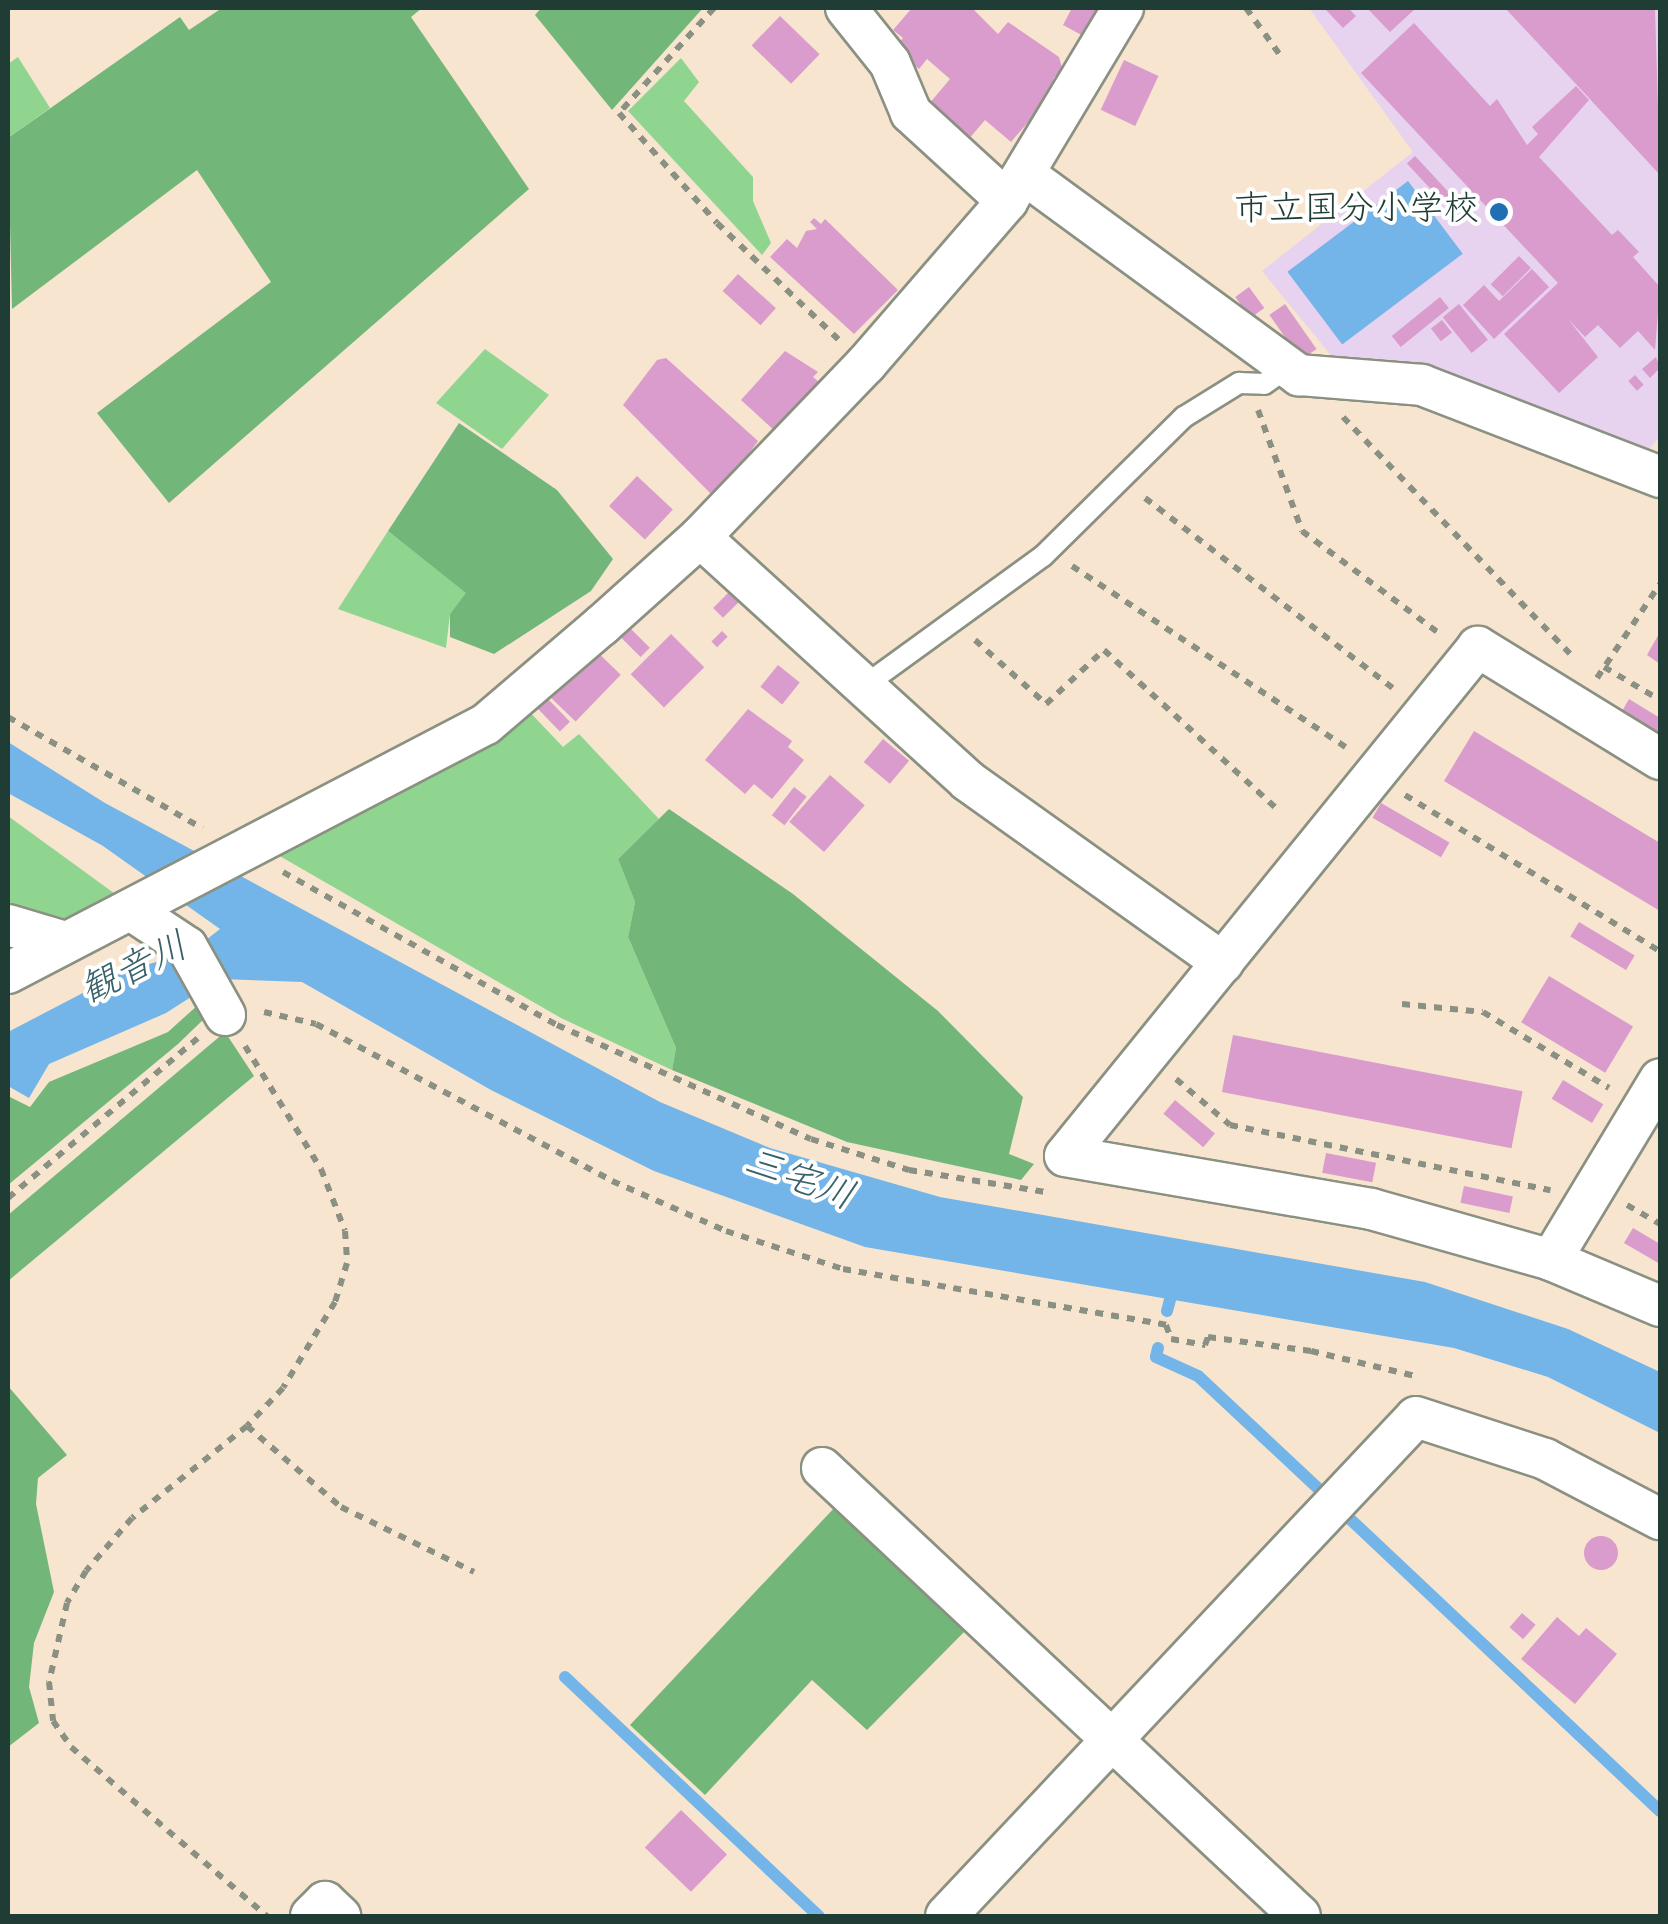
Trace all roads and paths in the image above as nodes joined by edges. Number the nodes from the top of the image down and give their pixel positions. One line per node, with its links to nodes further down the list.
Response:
1 (714, 8): 7 (path)
2 (846, 8): 6 (street)
3 (1123, 8): 6 (street)
4 (1246, 8): 5 (path)
5 (1280, 55)
6 (1016, 188): 7 (street); 8 (street)
7 (866, 364): 11 (street)
8 (1284, 375): 9 (street); 10 (lane); 15 (path); 18 (path)
9 (1660, 477)
10 (1121, 482): 12 (lane); 20 (path)
11 (700, 537): 17 (street); 25 (street)
12 (1048, 550): 14 (lane); 23 (path)
13 (1660, 584): 16 (path)
14 (953, 621): 17 (lane); 24 (path)
15 (1471, 656): 18 (street); 20 (street)
16 (1604, 668): 18 (path); 19 (path)
17 (864, 686): 30 (street)
18 (1585, 693): 22 (street)
19 (1660, 700)
20 (1425, 714): 23 (street)
21 (8, 717): 25 (path)
22 (1660, 759)
23 (1377, 773): 29 (path); 30 (street)
24 (1280, 812)
25 (240, 852): 26 (street); 36 (path)
26 (140, 906): 28 (street); 33 (street)
27 (8, 925): 28 (street)
28 (62, 941): 31 (street)
29 (1660, 951)
30 (1223, 964): 34 (street)
31 (8, 973)
32 (1402, 1004): 35 (path)
33 (221, 1005): 37 (path); 41 (path); 42 (path)
34 (1149, 1056): 38 (path); 39 (street)
35 (1652, 1094): 38 (street)
36 (1060, 1194)
37 (8, 1198)
38 (1585, 1203): 39 (street)
39 (1551, 1260): 40 (street)
40 (1660, 1306)
41 (1434, 1381)
42 (247, 1426): 45 (path); 47 (path)
43 (822, 1468): 46 (street)
44 (1660, 1519): 46 (street)
45 (474, 1572)
46 (1112, 1740): 50 (street); 51 (street)
47 (267, 1916)
48 (311, 1916): 49 (street)
49 (340, 1916)
50 (946, 1916)
51 (1300, 1916)

